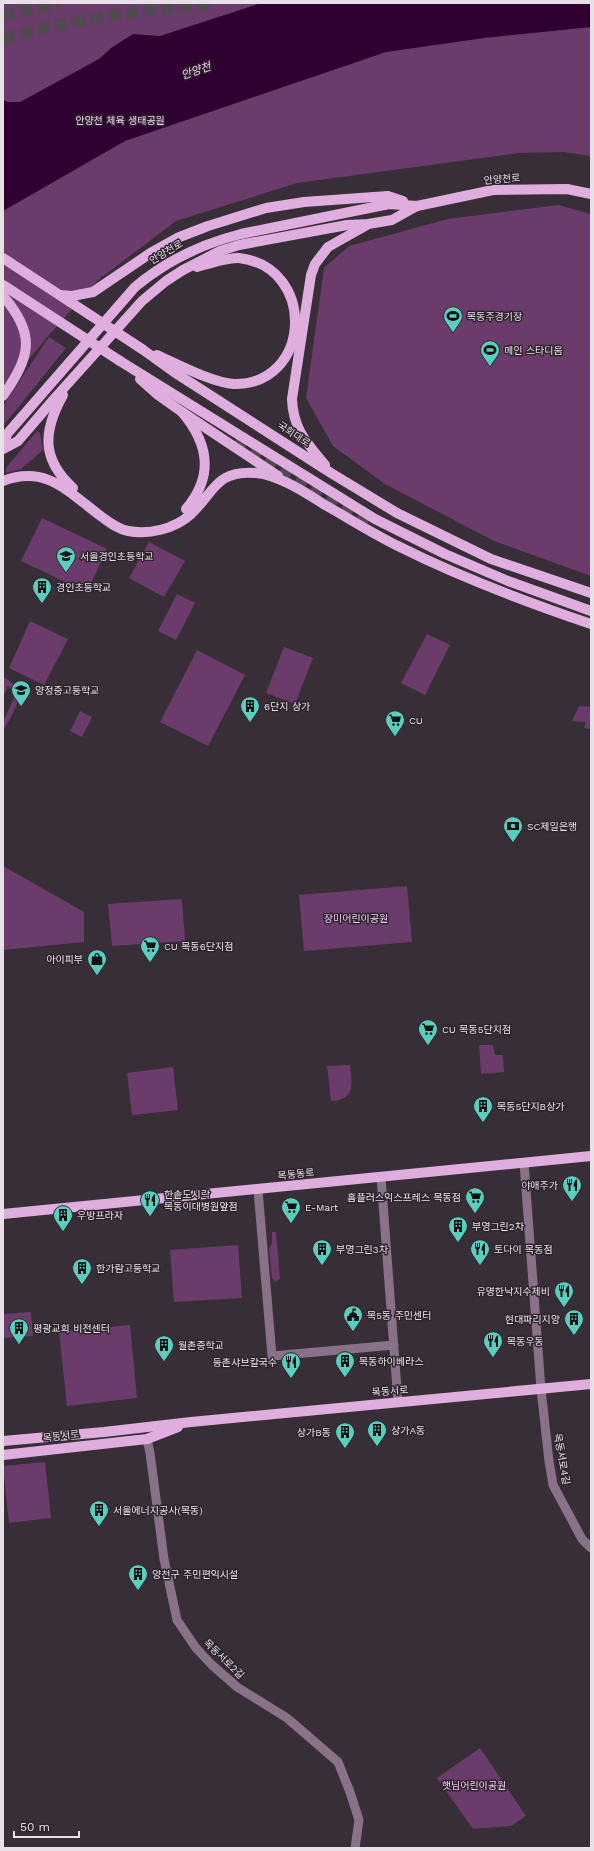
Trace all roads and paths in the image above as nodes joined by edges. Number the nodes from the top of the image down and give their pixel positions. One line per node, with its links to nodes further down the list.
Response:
1 (591, 194): 2 (main road, 안양천로)
2 (416, 206): 3 (main road, 안양천로); 7 (main road); 14 (main road, 안양천로)
3 (368, 224): 5 (main road, 안양천로); 15 (main road)
4 (3, 258): 7 (main road, 국회대로, bridge)
5 (183, 270): 9 (main road); 11 (main road, 안양천로)
6 (3, 285): 10 (main road, bridge)
7 (60, 295): 9 (main road, 국회대로, bridge)
8 (3, 296): 12 (main road)
9 (142, 349): 15 (main road, 국회대로)
10 (120, 361): 13 (main road); 19 (main road)
11 (70, 382): 13 (main road); 14 (main road, 안양천로)
12 (3, 396)
13 (182, 412): 17 (main road)
14 (3, 448)
15 (331, 473): 18 (main road, 국회대로)
16 (3, 481): 17 (main road)
17 (293, 486): 20 (main road)
18 (591, 593)
19 (591, 611)
20 (591, 624)
21 (591, 1156): 22 (main road, 목동동로)
22 (524, 1163): 23 (main road, 목동동로); 28 (street, 목동서로4길)
23 (381, 1177): 24 (main road, 목동동로); 26 (street)
24 (258, 1190): 25 (main road, 목동동로); 26 (street)
25 (3, 1214)
26 (394, 1345): 29 (street)
27 (591, 1384): 28 (main road, 목동서로)
28 (541, 1389): 29 (main road, 목동서로); 34 (street, 목동서로4길)
29 (398, 1402): 30 (main road, 목동서로)
30 (190, 1422): 31 (main road, 목동서로); 32 (main road, 목동서로)
31 (147, 1439): 33 (main road, 목동서로); 35 (street, 목동서로2길)
32 (3, 1441)
33 (3, 1455)
34 (591, 1548)
35 (355, 1848)

